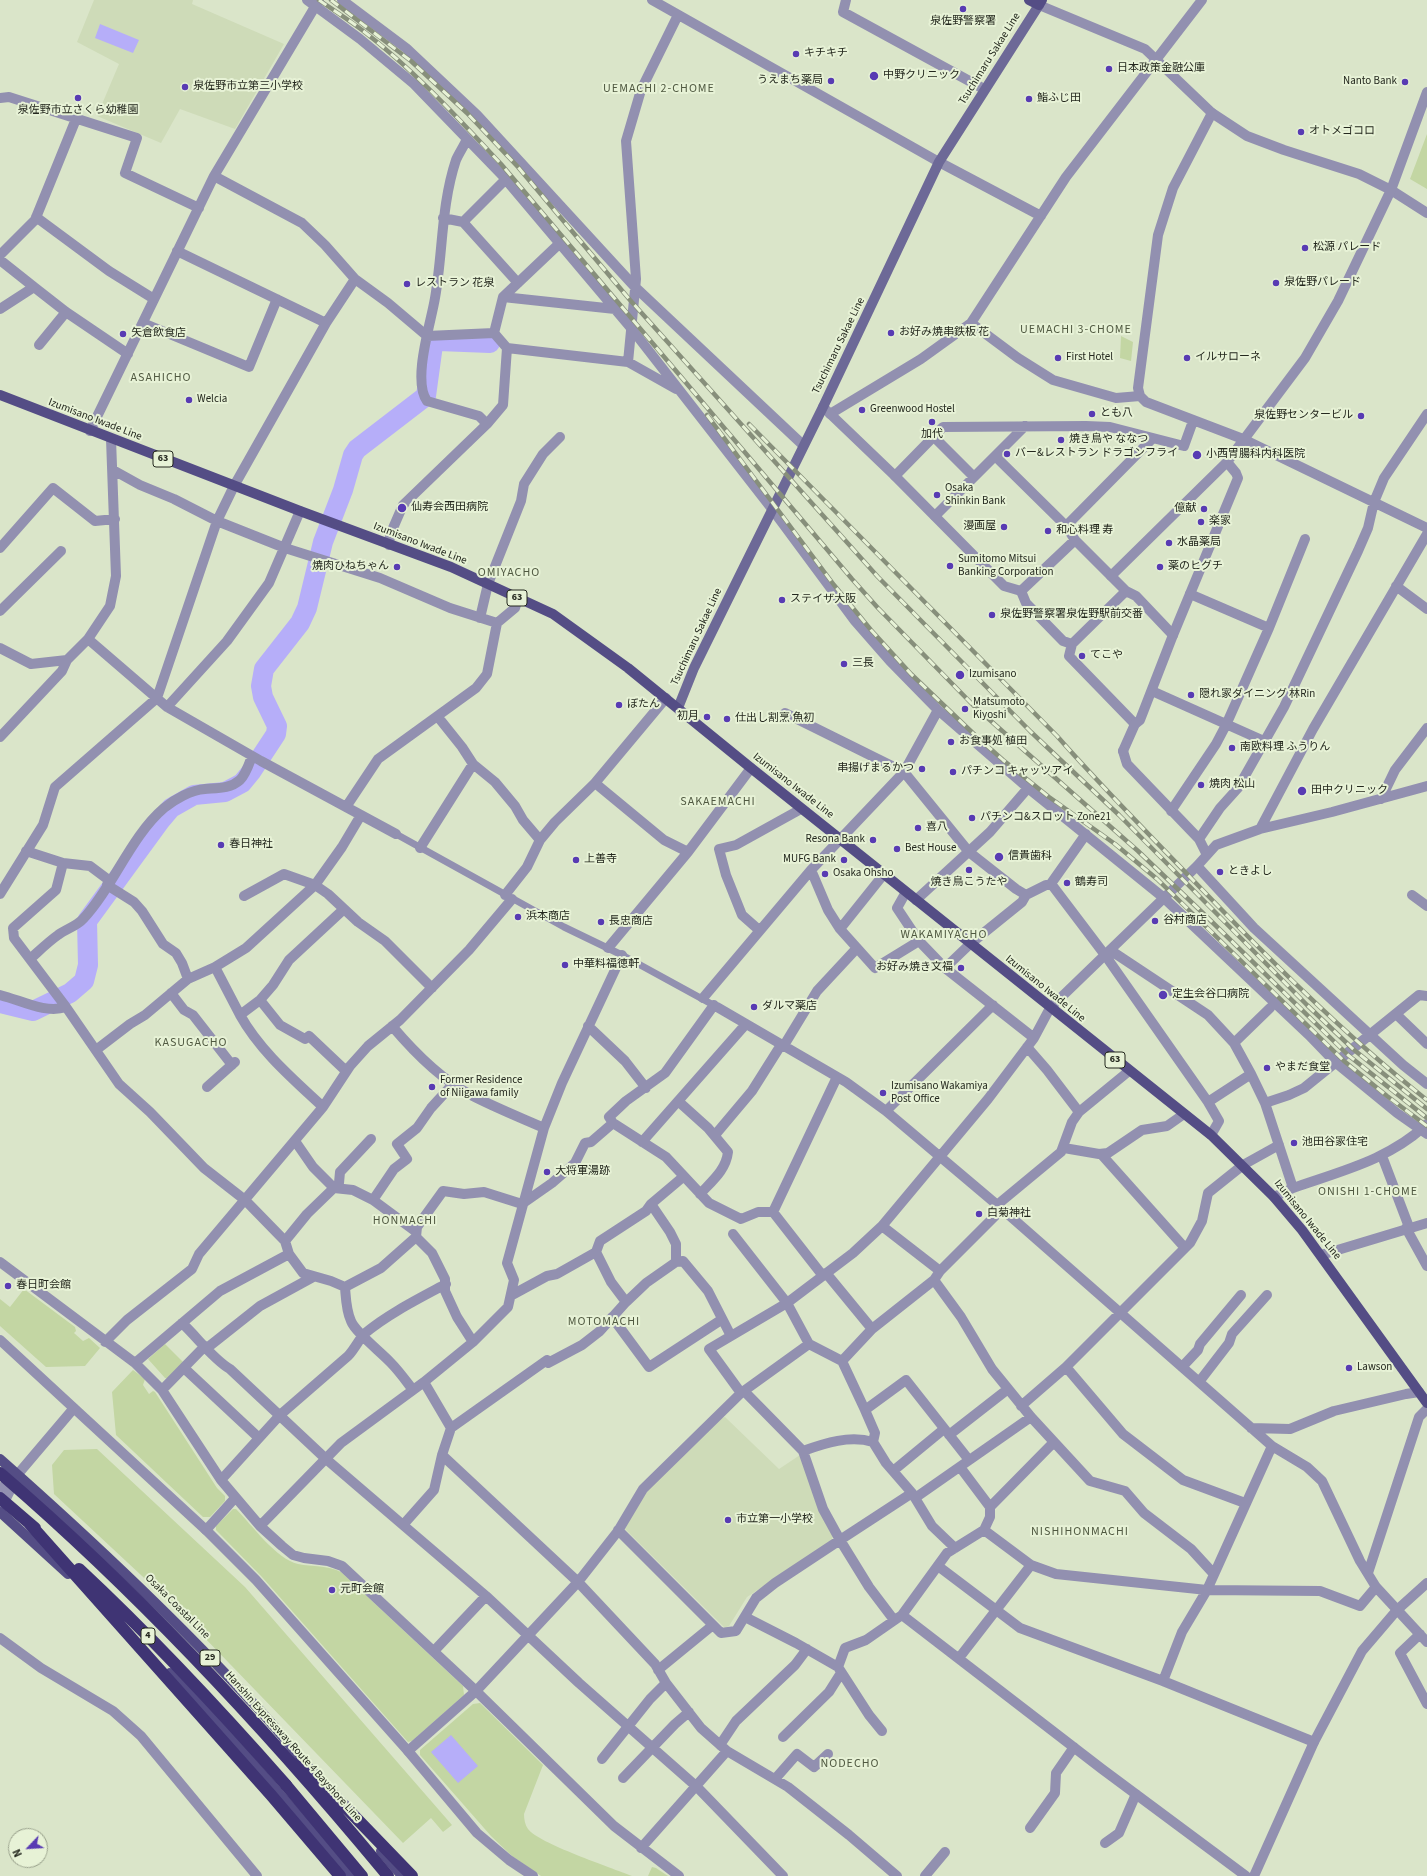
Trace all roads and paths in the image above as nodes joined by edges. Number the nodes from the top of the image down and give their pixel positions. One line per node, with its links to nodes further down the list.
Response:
1 (307, 0): 8 (street)
2 (342, 0): 34 (street)
3 (652, 0): 9 (street)
4 (846, 0): 11 (street)
5 (1029, 0): 7 (main road)
6 (1202, 0): 10 (street)
7 (1040, 2): 10 (street); 11 (main road, Tsuchimaru Sakae Line)
8 (318, 3): 16 (street); 18 (street)
9 (678, 16): 17 (street); 34 (street)
10 (1157, 60): 14 (street); 23 (street)
11 (984, 89): 17 (main road, Tsuchimaru Sakae Line)
12 (1427, 92): 20 (street)
13 (0, 98): 15 (street)
14 (1212, 113): 20 (street); 53 (street)
15 (76, 119): 21 (street); 24 (street)
16 (467, 139): 19 (street); 25 (street)
17 (939, 162): 23 (street); 54 (main road, Tsuchimaru Sakae Line)
18 (214, 176): 21 (street); 31 (street)
19 (506, 179): 26 (street); 27 (street)
20 (1391, 190): 22 (street); 64 (street)
21 (199, 208): 28 (street)
22 (1427, 213)
23 (1041, 216): 43 (street)
24 (36, 217): 29 (street); 36 (street)
25 (443, 218): 26 (street); 46 (street)
26 (463, 222): 32 (street)
27 (560, 243): 32 (street); 39 (street)
28 (178, 251): 36 (street); 37 (street)
29 (0, 255)
30 (0, 260): 33 (street)
31 (355, 279): 42 (street); 46 (street)
32 (518, 283): 35 (street)
33 (34, 287): 38 (street); 40 (street)
34 (635, 287): 44 (street); 65 (street)
35 (503, 297): 39 (street); 45 (street)
36 (154, 299): 41 (street)
37 (277, 299): 41 (street); 42 (street)
38 (0, 309)
39 (615, 309): 44 (street)
40 (66, 312): 47 (street); 49 (street)
41 (143, 323): 49 (street)
42 (326, 323): 71 (street)
43 (971, 323): 53 (street); 54 (street)
44 (631, 328): 50 (street); 51 (street)
45 (494, 333): 46 (street); 48 (street)
46 (427, 336): 57 (street)
47 (39, 345)
48 (507, 348): 50 (street); 57 (street)
49 (128, 354): 59 (street)
50 (628, 362): 51 (street)
51 (680, 391): 73 (street)
52 (0, 395): 59 (main road, Izumisano Iwade Line / 63)
53 (1140, 396): 56 (street)
54 (826, 410): 65 (main road, Tsuchimaru Sakae Line); 69 (street)
55 (1427, 414): 72 (street)
56 (1193, 421): 63 (street); 64 (street)
57 (487, 424): 84 (street)
58 (1025, 426): 60 (street); 63 (street); 66 (street)
59 (90, 431): 62 (main road, Izumisano Iwade Line / 63)
60 (934, 436): 69 (street); 70 (street)
61 (560, 437): 88 (street)
62 (111, 439): 68 (street); 71 (main road, Izumisano Iwade Line / 63)
63 (1152, 439): 78 (street)
64 (1244, 439): 67 (street); 72 (street)
65 (803, 445): 73 (main road, Tsuchimaru Sakae Line)
66 (995, 456): 70 (street); 78 (street)
67 (1227, 462): 87 (street); 92 (street)
68 (113, 470): 76 (street); 77 (street)
69 (895, 476): 75 (street)
70 (974, 477): 75 (street)
71 (234, 486): 74 (main road, Izumisano Iwade Line / 63); 77 (street)
72 (1374, 502): 79 (street); 116 (street)
73 (772, 509): 108 (main road, Tsuchimaru Sakae Line); 109 (street)
74 (300, 511): 84 (main road, Izumisano Iwade Line / 63); 85 (street)
75 (935, 516): 90 (street)
76 (115, 519): 83 (street); 100 (street)
77 (217, 521): 85 (street); 105 (street)
78 (1066, 526): 82 (street)
79 (1427, 528)
80 (1427, 534): 89 (street)
81 (1305, 539): 98 (street)
82 (1075, 540): 87 (street); 90 (street)
83 (1, 545)
84 (389, 545): 88 (main road, Izumisano Iwade Line / 63)
85 (285, 548): 96 (street); 107 (street)
86 (61, 552): 95 (street)
87 (1111, 576): 91 (street)
88 (488, 584): 93 (main road, Izumisano Iwade Line / 63); 96 (street)
89 (1396, 586): 94 (street); 129 (street)
90 (1021, 591): 101 (street)
91 (1126, 591): 99 (street); 101 (street)
92 (1190, 594): 98 (street); 99 (street)
93 (518, 598): 97 (street); 106 (main road, Izumisano Iwade Line / 63)
94 (1427, 609)
95 (0, 611)
96 (480, 618): 97 (street)
97 (497, 623): 111 (street)
98 (1269, 628): 113 (street)
99 (1173, 635): 104 (street)
100 (88, 639): 103 (street); 105 (street)
101 (1072, 644): 112 (street)
102 (0, 648): 103 (street)
103 (67, 660): 115 (street)
104 (1152, 691): 112 (street); 113 (street)
105 (157, 698): 107 (street); 136 (street)
106 (666, 698): 108 (main road, Izumisano Iwade Line / 63); 121 (street)
107 (167, 707): 117 (street)
108 (678, 708): 119 (main road, Izumisano Iwade Line / 63)
109 (938, 710): 120 (street); 123 (street)
110 (785, 713): 120 (street)
111 (438, 717): 118 (street); 125 (street)
112 (1135, 724): 127 (street)
113 (1226, 725): 116 (street); 127 (street)
114 (1427, 728): 124 (street)
115 (0, 736)
116 (1264, 742): 133 (street)
117 (256, 758): 125 (street); 146 (street)
118 (473, 764): 134 (street); 135 (street)
119 (751, 768): 126 (main road, Izumisano Iwade Line / 63); 137 (street)
120 (904, 772): 132 (street); 138 (street)
121 (595, 783): 134 (street); 137 (street)
122 (1427, 786): 124 (street)
123 (1028, 788): 131 (street); 138 (street)
124 (1381, 799): 129 (street)
125 (346, 808): 128 (street)
126 (801, 808): 132 (main road, Izumisano Iwade Line / 63); 158 (street)
127 (1171, 811): 133 (street)
128 (361, 815): 130 (street); 144 (street)
129 (1260, 829): 139 (street)
130 (396, 834): 135 (street)
131 (1086, 834): 145 (street); 153 (street)
132 (840, 838): 142 (street); 143 (main road, Izumisano Iwade Line / 63)
133 (1199, 839): 139 (street)
134 (540, 840): 152 (street)
135 (420, 848): 152 (street)
136 (26, 852): 140 (street); 148 (street)
137 (688, 852): 161 (street)
138 (969, 852): 151 (street); 154 (street)
139 (1207, 855): 141 (street)
140 (63, 863): 146 (street); 165 (street)
141 (1197, 866): 153 (street); 185 (street)
142 (810, 870): 157 (street); 158 (street)
143 (884, 874): 147 (main road, Izumisano Iwade Line / 63); 157 (street)
144 (315, 885): 150 (street); 156 (street); 166 (street)
145 (1050, 885): 151 (street); 163 (street)
146 (111, 886): 165 (street); 168 (street)
147 (906, 892): 154 (main road, Izumisano Iwade Line / 63); 159 (street)
148 (0, 894)
149 (1412, 895): 155 (street)
150 (244, 896)
151 (1026, 896): 160 (street)
152 (509, 897): 161 (street); 169 (street)
153 (1164, 898): 163 (street); 192 (street)
154 (916, 900): 160 (main road, Izumisano Iwade Line / 63)
155 (1427, 906)
156 (344, 909): 169 (street); 174 (street)
157 (840, 929): 162 (street)
158 (759, 930): 173 (street)
159 (919, 940): 162 (street); 167 (street)
160 (970, 944): 167 (street); 178 (main road, Izumisano Iwade Line / 63)
161 (608, 948): 164 (street)
162 (856, 948): 189 (street)
163 (1108, 952): 178 (street); 187 (street); 202 (street)
164 (622, 955): 173 (street); 184 (street)
165 (30, 959): 175 (street)
166 (215, 967): 168 (street); 181 (street)
167 (945, 968): 176 (street)
168 (188, 979): 170 (street)
169 (432, 988): 183 (street)
170 (171, 993): 191 (street); 199 (street)
171 (0, 995): 175 (street)
172 (1427, 996): 180 (street)
173 (703, 998): 177 (street)
174 (260, 1000): 181 (street); 193 (street)
175 (65, 1005): 191 (street)
176 (993, 1005): 186 (street); 205 (street)
177 (716, 1006): 182 (street); 200 (street)
178 (1050, 1008): 186 (street); 194 (main road, Izumisano Iwade Line / 63)
179 (1270, 1008): 187 (street)
180 (1396, 1014): 185 (street); 188 (street)
181 (240, 1015): 204 (street)
182 (746, 1024): 189 (street); 201 (street)
183 (392, 1026): 193 (street); 197 (street)
184 (588, 1026): 200 (street); 209 (street)
185 (1370, 1035): 192 (street); 198 (street)
186 (1034, 1038): 190 (street)
187 (1234, 1043): 195 (street)
188 (1427, 1044)
189 (782, 1046): 196 (street); 211 (street)
190 (1028, 1047): 206 (street); 219 (street)
191 (96, 1050): 227 (street)
192 (1336, 1063): 203 (street); 210 (street)
193 (346, 1071): 204 (street)
194 (1129, 1071): 206 (street); 207 (main road, Izumisano Iwade Line / 63)
195 (1251, 1074): 202 (street); 203 (street)
196 (837, 1077): 205 (street); 232 (street)
197 (453, 1084): 209 (street); 228 (street)
198 (1427, 1084)
199 (207, 1087)
200 (646, 1088): 208 (street)
201 (678, 1101): 211 (street); 215 (street)
202 (1208, 1102): 212 (street)
203 (1265, 1103): 216 (street)
204 (322, 1107): 214 (street)
205 (886, 1111): 219 (street)
206 (1079, 1112): 217 (street)
207 (1184, 1114): 212 (main road, Izumisano Iwade Line / 63); 218 (street)
208 (613, 1123): 215 (street); 229 (street)
209 (544, 1128): 229 (street)
210 (1425, 1129): 220 (street)
211 (715, 1135): 225 (street)
212 (1211, 1135): 221 (main road, Izumisano Iwade Line / 63)
213 (371, 1139): 223 (street)
214 (295, 1141): 223 (street); 227 (street)
215 (642, 1142): 222 (street)
216 (1279, 1145): 221 (street); 224 (street)
217 (1064, 1148): 218 (street); 231 (street)
218 (1101, 1154): 239 (street)
219 (940, 1156): 231 (street); 234 (street)
220 (1382, 1156): 224 (street); 235 (street)
221 (1243, 1165): 226 (main road, Izumisano Iwade Line / 63); 239 (street)
222 (683, 1177): 225 (street); 230 (street)
223 (334, 1188): 228 (street); 238 (street)
224 (1293, 1188): 226 (street)
225 (700, 1194): 232 (street)
226 (1274, 1197): 242 (main road, Izumisano Iwade Line / 63)
227 (245, 1200): 238 (street); 265 (street)
228 (373, 1200): 236 (street)
229 (522, 1204): 236 (street); 252 (street)
230 (651, 1204): 240 (street); 244 (street)
231 (1000, 1207): 246 (street); 257 (street)
232 (773, 1212): 247 (street)
233 (1427, 1223): 235 (street)
234 (882, 1226): 246 (street); 247 (street)
235 (1408, 1228): 242 (street); 245 (street)
236 (416, 1234): 250 (street); 251 (street)
237 (733, 1234): 256 (street)
238 (285, 1241): 241 (street)
239 (1185, 1248): 257 (street)
240 (596, 1252): 252 (street); 255 (street)
241 (290, 1254): 248 (street); 260 (street)
242 (1321, 1255): 280 (main road, Izumisano Iwade Line / 63)
243 (0, 1262): 265 (street)
244 (676, 1262): 255 (street); 259 (street)
245 (1427, 1266)
246 (940, 1271): 249 (street)
247 (824, 1274): 256 (street); 261 (street)
248 (313, 1276): 251 (street); 268 (street)
249 (934, 1280): 261 (street); 276 (street)
250 (446, 1284): 262 (street); 266 (street)
251 (345, 1288): 262 (street)
252 (512, 1295): 266 (street)
253 (1241, 1295): 272 (street)
254 (1267, 1295): 275 (street)
255 (626, 1302): 258 (street)
256 (787, 1303): 263 (street); 267 (street)
257 (1118, 1313): 271 (street); 272 (street)
258 (612, 1317): 259 (street); 287 (street)
259 (721, 1320): 263 (street)
260 (182, 1323): 268 (street); 270 (street)
261 (872, 1329): 269 (street)
262 (363, 1335): 278 (street); 285 (street)
263 (731, 1336): 279 (street)
264 (0, 1340): 282 (street)
265 (105, 1342): 270 (street)
266 (473, 1342): 274 (street)
267 (809, 1344): 269 (street); 279 (street)
268 (206, 1347): 273 (street); 285 (street)
269 (842, 1361): 284 (street)
270 (135, 1363): 277 (street)
271 (1066, 1367): 281 (street); 308 (street)
272 (1182, 1367): 275 (street)
273 (184, 1368): 277 (street); 290 (street)
274 (424, 1382): 278 (street); 287 (street)
275 (1199, 1382): 288 (street)
276 (1008, 1389): 281 (street); 289 (street)
277 (162, 1390): 303 (street)
278 (413, 1390): 297 (street)
279 (743, 1392): 294 (street); 315 (street)
280 (1424, 1397): 288 (street)
281 (1021, 1406): 286 (street)
282 (74, 1408): 302 (street); 314 (street)
283 (1427, 1408): 322 (street)
284 (864, 1410): 289 (street); 291 (street)
285 (280, 1415): 290 (street); 297 (street)
286 (1031, 1417): 292 (street); 298 (street)
287 (451, 1428): 295 (street)
288 (1251, 1428): 293 (street)
289 (947, 1432): 298 (street); 300 (street)
290 (259, 1438): 303 (street)
291 (873, 1442): 294 (street); 300 (street)
292 (1054, 1442): 309 (street); 321 (street)
293 (1272, 1446): 308 (street); 322 (street)
294 (803, 1451): 317 (street)
295 (442, 1455): 312 (street); 323 (street)
296 (0, 1459): 302 (main road, Osaka Coastal Line / 29)
297 (326, 1459): 312 (street); 313 (street)
298 (969, 1460): 299 (street)
299 (960, 1467): 305 (street); 309 (street)
300 (893, 1471): 305 (street)
301 (0, 1473): 345 (highway, Hanshin Expressway Route 4 Bayshore Line / 4, bridge)
302 (18, 1474): 304 (street); 310 (street); 370 (main road, Osaka Coastal Line / 29)
303 (221, 1480): 307 (street)
304 (0, 1489)
305 (914, 1495): 317 (street); 318 (street)
306 (0, 1498): 311 (highway, 4, bridge)
307 (235, 1498): 313 (street); 314 (street)
308 (1245, 1503): 321 (street)
309 (990, 1508): 316 (street)
310 (0, 1511): 367 (main road)
311 (29, 1523): 366 (highway, bridge); 368 (highway, 4, bridge)
312 (403, 1525): 327 (street)
313 (260, 1526): 337 (street)
314 (206, 1530): 354 (street)
315 (618, 1530): 323 (street); 332 (street)
316 (984, 1530): 318 (street); 319 (street)
317 (840, 1540): 330 (street); 331 (street)
318 (955, 1548): 320 (street)
319 (1031, 1565): 326 (street); 328 (street)
320 (938, 1566): 328 (street); 331 (street)
321 (1213, 1573): 326 (street)
322 (1368, 1573): 325 (street)
323 (578, 1582): 333 (street); 339 (street)
324 (1427, 1583): 329 (street)
325 (1376, 1587): 326 (street); 329 (street)
326 (1207, 1590): 341 (street)
327 (486, 1596): 333 (street); 337 (street)
328 (997, 1610): 338 (street); 341 (street)
329 (1397, 1610): 335 (street); 350 (street)
330 (745, 1617): 332 (street); 336 (street)
331 (898, 1618): 338 (street); 340 (street)
332 (713, 1625): 339 (street)
333 (528, 1634): 343 (street); 347 (street)
334 (0, 1638): 365 (street)
335 (1423, 1638): 344 (street)
336 (807, 1649): 340 (street); 353 (street)
337 (434, 1652): 343 (street)
338 (960, 1658): 351 (street)
339 (658, 1670): 342 (street)
340 (840, 1670): 348 (street); 349 (street)
341 (1163, 1681): 350 (street)
342 (666, 1683): 346 (street); 347 (street)
343 (476, 1692): 354 (street); 363 (street)
344 (1427, 1704)
345 (244, 1709): 369 (highway, Hanshin Expressway Route 4 Bayshore Line / 4, bridge); 371 (highway, bridge)
346 (689, 1712): 352 (street); 353 (street)
347 (628, 1726): 352 (street); 356 (street)
348 (882, 1732)
349 (783, 1737)
350 (1314, 1742): 378 (street)
351 (1074, 1747): 360 (street); 361 (street)
352 (653, 1748): 357 (street); 359 (street)
353 (724, 1748): 358 (street); 359 (street)
354 (408, 1751): 372 (street)
355 (828, 1754): 358 (street)
356 (602, 1758)
357 (623, 1778)
358 (775, 1779): 375 (street)
359 (696, 1787): 363 (street); 374 (street)
360 (1136, 1794): 362 (street); 377 (street)
361 (1030, 1828)
362 (1105, 1843)
363 (641, 1848): 373 (street)
364 (945, 1852): 376 (street)
365 (257, 1876)
366 (340, 1876)
367 (351, 1876)
368 (362, 1876)
369 (388, 1876)
370 (402, 1876)
371 (412, 1876)
372 (533, 1876)
373 (679, 1876)
374 (783, 1876)
375 (897, 1876)
376 (925, 1876)
377 (1246, 1876)
378 (1254, 1876)

